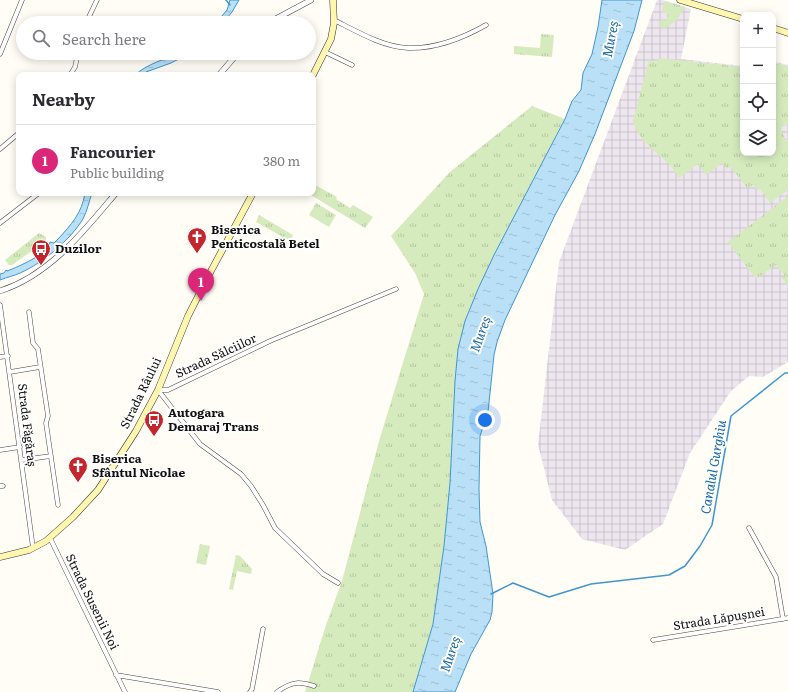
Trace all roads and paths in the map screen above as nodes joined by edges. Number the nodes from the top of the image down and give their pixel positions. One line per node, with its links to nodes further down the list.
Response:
1 (22, 0): 14 (street)
2 (97, 0): 6 (street)
3 (311, 0): 7 (street)
4 (334, 0): 9 (main road)
5 (680, 0): 8 (main road)
6 (89, 16)
7 (281, 16)
8 (740, 18)
9 (334, 20): 10 (street); 13 (main road)
10 (486, 25)
11 (776, 29): 12 (main road)
12 (788, 33)
13 (325, 52): 17 (street); 20 (main road)
14 (0, 54)
15 (76, 60): 18 (street)
16 (232, 60): 19 (street)
17 (352, 64)
18 (72, 72)
19 (222, 72)
20 (315, 72)
21 (16, 136): 22 (street)
22 (0, 149)
23 (35, 196): 26 (street)
24 (113, 196): 28 (street)
25 (251, 196): 35 (main road, Strada Râului)
26 (0, 223)
27 (396, 289): 35 (street, Strada Sălciilor)
28 (0, 291)
29 (0, 304): 31 (street, Strada Făgăraș)
30 (29, 312): 33 (street)
31 (8, 356): 32 (street); 34 (street, Strada Făgăraș)
32 (0, 357)
33 (40, 367): 34 (street); 38 (street)
34 (10, 372): 36 (street, Strada Făgăraș)
35 (158, 390): 42 (main road, Strada Râului); 45 (street)
36 (20, 447): 37 (street); 39 (street, Strada Făgăraș)
37 (0, 450)
38 (51, 456): 39 (street); 40 (street)
39 (22, 460): 43 (street, Strada Făgăraș)
40 (58, 506)
41 (749, 528): 47 (street)
42 (50, 538): 43 (main road, Strada Râului); 50 (street, Strada Susenii Noi)
43 (33, 548): 44 (main road, Strada Râului)
44 (0, 557)
45 (338, 583)
46 (788, 618): 47 (street, Strada Lăpușnei)
47 (783, 619): 49 (street, Strada Lăpușnei)
48 (263, 629): 54 (street)
49 (653, 640)
50 (116, 675): 52 (street, Strada Susenii Noi); 53 (street)
51 (314, 686): 55 (street)
52 (125, 692)
53 (218, 692)
54 (250, 692)
55 (277, 692)

